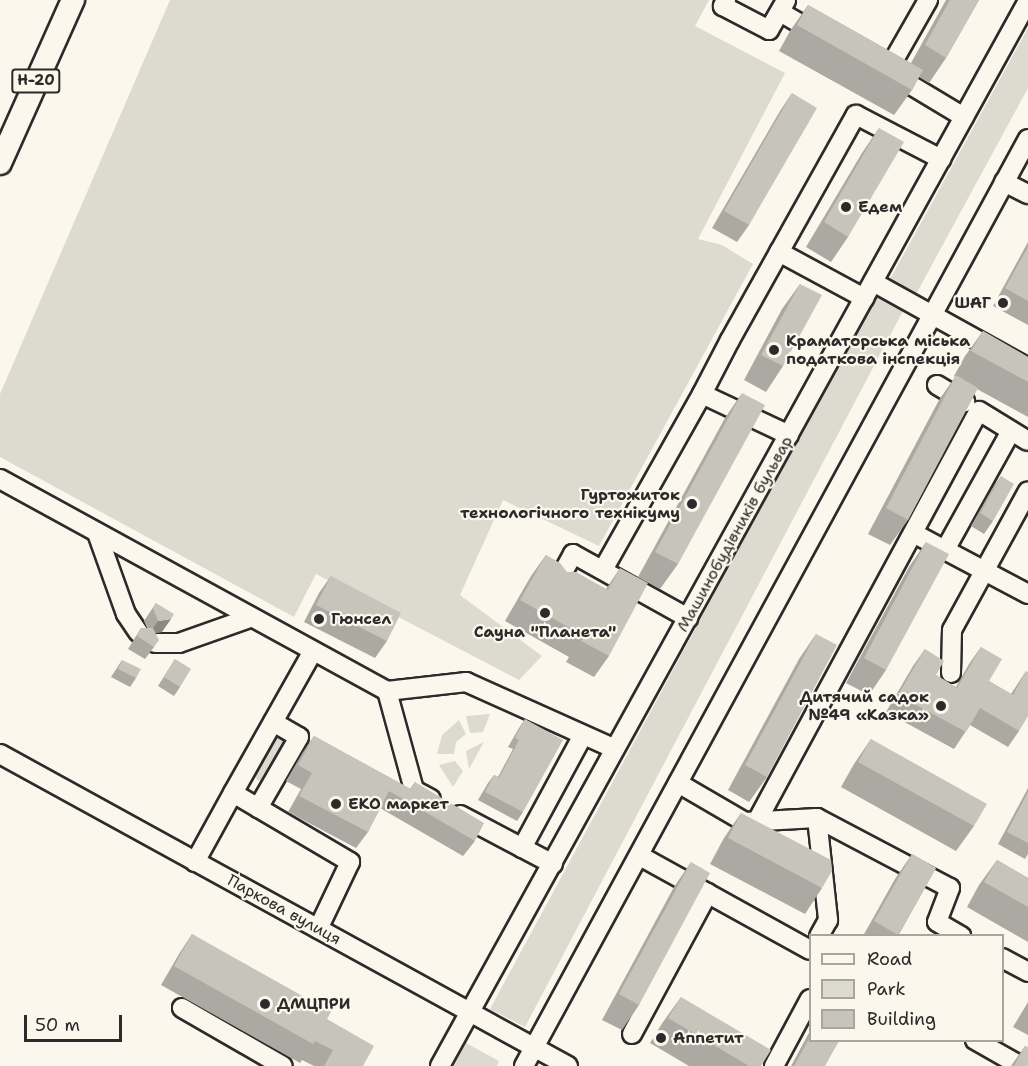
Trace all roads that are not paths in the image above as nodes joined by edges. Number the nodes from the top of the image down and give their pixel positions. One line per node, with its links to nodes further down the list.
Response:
1 (73, 0): 12 (main road, Н-20)
2 (726, 0): 5 (street)
3 (928, 0): 8 (street)
4 (1028, 1): 9 (street, Машинобудівників бульвар)
5 (783, 6): 6 (street)
6 (838, 45)
7 (867, 61): 8 (street)
8 (886, 72): 9 (street)
9 (964, 117): 11 (street, Машинобудівників бульвар)
10 (1028, 139): 13 (street)
11 (941, 159): 15 (street); 16 (street, Машинобудівників бульвар)
12 (0, 162)
13 (1004, 182): 14 (street); 17 (street)
14 (1028, 194)
15 (779, 252): 16 (street); 20 (street)
16 (869, 290): 17 (street); 23 (street, Машинобудівників бульвар)
17 (931, 315): 18 (street); 45 (street)
18 (1028, 369)
19 (937, 385): 21 (street)
20 (702, 394): 23 (street); 30 (street)
21 (979, 411): 22 (street); 28 (street)
22 (1011, 431): 24 (street); 29 (street)
23 (789, 435): 35 (street, Машинобудівників бульвар)
24 (1028, 441)
25 (0, 480): 27 (street)
26 (1028, 491): 31 (street)
27 (97, 533): 34 (street); 36 (street)
28 (913, 533): 29 (street); 49 (street)
29 (945, 550): 31 (street)
30 (604, 568): 32 (street); 35 (street)
31 (984, 572): 33 (street); 39 (street)
32 (557, 583)
33 (1028, 594)
34 (250, 618): 37 (street); 38 (street)
35 (688, 618): 43 (street, Машинобудівників бульвар)
36 (138, 632)
37 (155, 643)
38 (312, 653): 40 (street); 41 (street)
39 (951, 673)
40 (387, 691): 42 (street); 50 (street)
41 (273, 722): 46 (street); 47 (street)
42 (583, 735): 43 (street); 50 (street)
43 (615, 749): 53 (street, Машинобудівників бульвар)
44 (0, 754): 52 (street, Паркова вулиця)
45 (678, 783): 49 (street); 51 (street)
46 (233, 793): 47 (street); 52 (street)
47 (258, 808): 55 (street)
48 (817, 818): 49 (street); 56 (street); 57 (street)
49 (757, 821)
50 (522, 848): 53 (street)
51 (640, 856): 54 (street); 66 (street)
52 (195, 862): 55 (street, Паркова вулиця)
53 (553, 864): 63 (street, Машинобудівників бульвар)
54 (708, 893): 58 (street); 64 (street)
55 (318, 929): 63 (street, Паркова вулиця)
56 (820, 934)
57 (958, 934)
58 (809, 949)
59 (1004, 959): 60 (street)
60 (1028, 972)
61 (809, 1001): 72 (street)
62 (182, 1008): 68 (street)
63 (470, 1013): 66 (street, Паркова вулиця); 69 (street, Машинобудівників бульвар)
64 (632, 1034)
65 (976, 1042): 67 (street)
66 (534, 1048): 70 (street); 71 (street, Паркова вулиця)
67 (993, 1059): 73 (street)
68 (283, 1066)
69 (440, 1066)
70 (524, 1066)
71 (568, 1066)
72 (774, 1066)
73 (1021, 1066)

